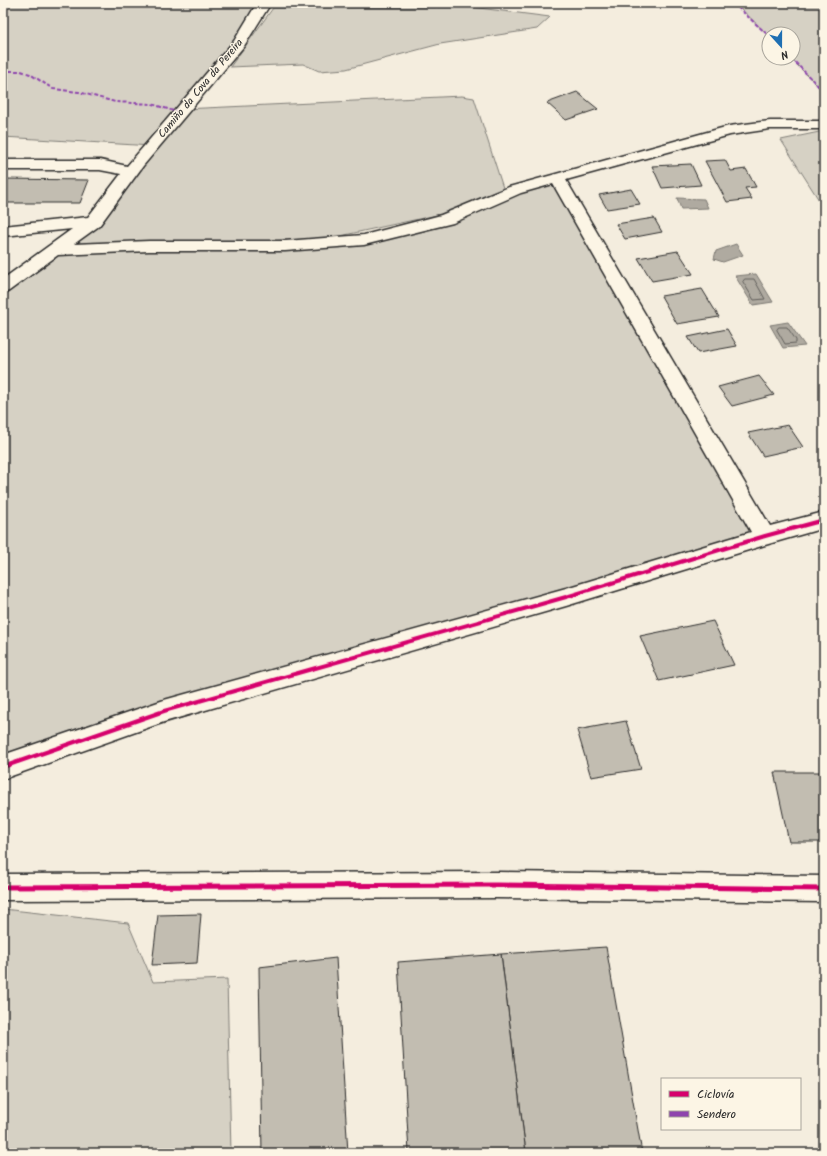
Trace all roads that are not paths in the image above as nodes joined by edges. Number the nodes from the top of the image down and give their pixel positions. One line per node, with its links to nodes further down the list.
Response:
1 (264, 3): 4 (street, Camiño da Cova da Pereira)
2 (824, 125): 5 (street)
3 (3, 165): 4 (street)
4 (131, 171): 6 (street, Camiño da Cova da Pereira)
5 (557, 178): 8 (street); 11 (street)
6 (93, 222): 7 (street); 8 (street, Camiño da Cova da Pereira)
7 (3, 231)
8 (54, 250): 9 (street, Camiño da Cova da Pereira)
9 (3, 287)
10 (824, 520): 11 (street)
11 (765, 536): 12 (street)
12 (3, 767)
13 (3, 887): 14 (street)
14 (824, 889)

